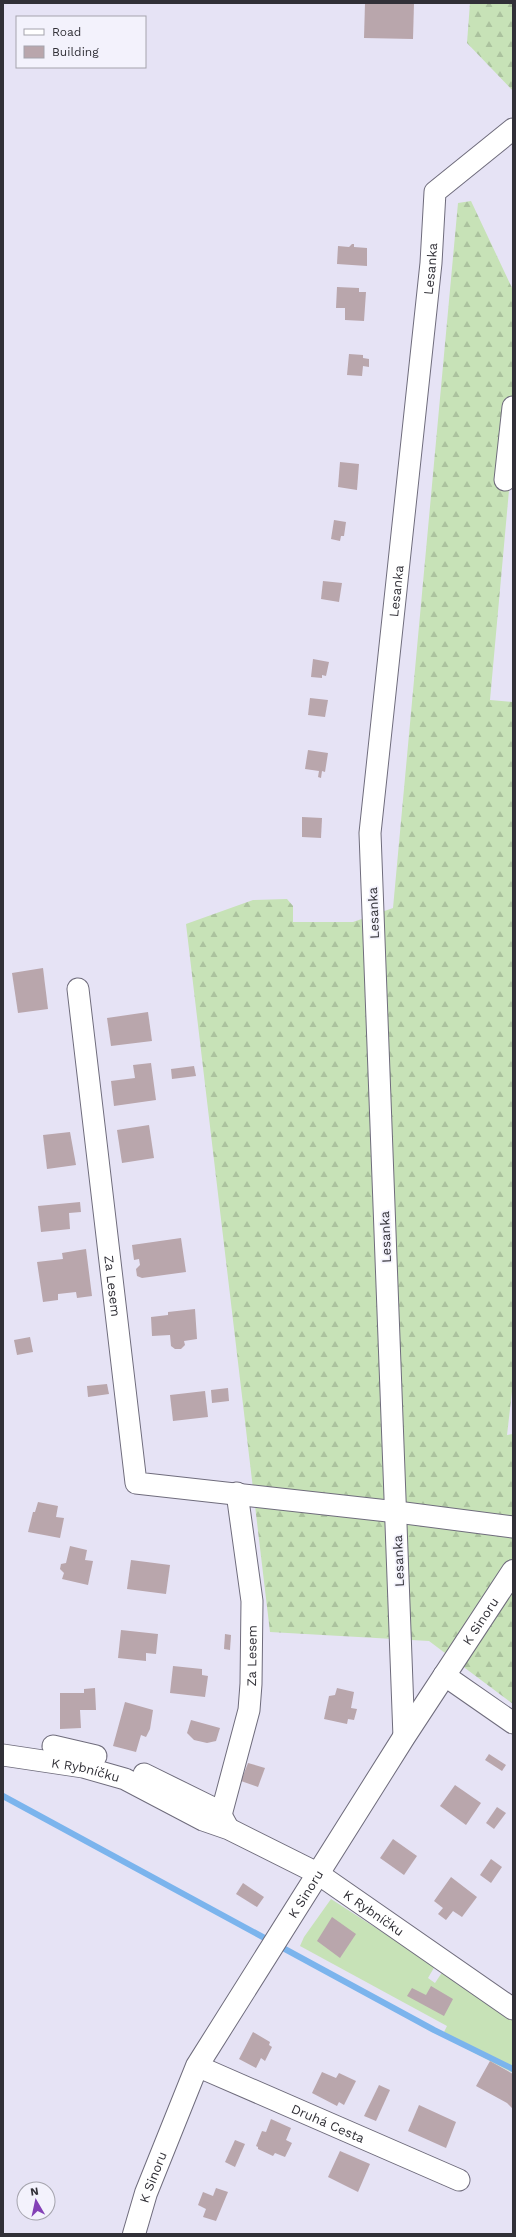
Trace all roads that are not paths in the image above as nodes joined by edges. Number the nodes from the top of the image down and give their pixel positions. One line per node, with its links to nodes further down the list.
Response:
1 (513, 129): 6 (street, Lesanka)
2 (513, 407): 3 (street)
3 (505, 480)
4 (78, 989): 5 (street, Za Lesem)
5 (237, 1493): 6 (street, Za Lesem); 14 (street, Za Lesem)
6 (396, 1512): 7 (street, Za Lesem); 11 (street, Lesanka)
7 (513, 1527)
8 (513, 1571): 9 (street, K Sinoru)
9 (444, 1675): 10 (street); 11 (street, K Sinoru)
10 (513, 1723)
11 (404, 1737): 15 (street, K Sinoru)
12 (54, 1746): 14 (street, K Rybníčku)
13 (3, 1755): 14 (street, K Rybníčku)
14 (225, 1822): 15 (street, K Rybníčku)
15 (317, 1873): 16 (street, K Rybníčku); 17 (street, K Sinoru)
16 (513, 2009)
17 (197, 2066): 18 (street, Druhá Cesta); 19 (street, K Sinoru)
18 (459, 2180)
19 (134, 2234)

